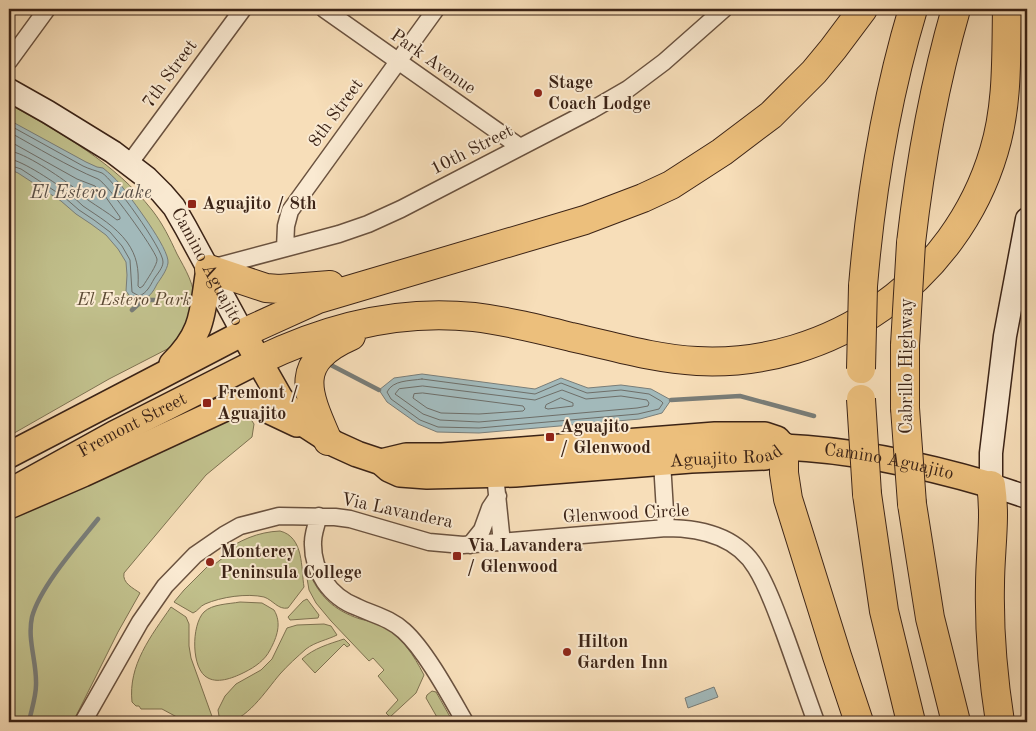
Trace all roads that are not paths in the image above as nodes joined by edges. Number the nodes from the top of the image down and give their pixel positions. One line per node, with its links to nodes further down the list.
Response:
1 (47, 9): 10 (street)
2 (243, 9): 14 (street, 7th Street)
3 (324, 9): 11 (street, Park Avenue)
4 (436, 9): 11 (street, 8th Street)
5 (724, 9): 13 (street, 10th Street)
6 (863, 9): 18 (highway)
7 (913, 9): 41 (highway, bridge)
8 (956, 9): 42 (highway, Cabrillo Highway, bridge)
9 (1007, 9): 19 (highway)
10 (9, 61)
11 (398, 61): 13 (street, Park Avenue); 16 (street, 8th Street)
12 (9, 90): 14 (main road, Camino Aguajito)
13 (520, 147): 16 (street, 10th Street)
14 (129, 164): 17 (main road, Camino Aguajito)
15 (1027, 219): 29 (main road)
16 (285, 248): 17 (street, 10th Street)
17 (209, 269): 18 (highway); 20 (main road, Camino Aguajito); 22 (main road)
18 (377, 281): 20 (highway)
19 (396, 317): 21 (highway); 23 (highway)
20 (243, 333): 21 (main road, Camino Aguajito); 22 (main road, Fremont Street)
21 (258, 361): 23 (main road, Camino Aguajito); 30 (main road, Fremont Street)
22 (159, 376): 25 (main road, Fremont Street)
23 (328, 441): 26 (main road, Camino Aguajito); 32 (main road)
24 (784, 446): 27 (main road, Aguajito Road); 28 (main road, Aguajito Road); 29 (main road, Camino Aguajito); 40 (highway)
25 (9, 455)
26 (382, 462): 28 (main road, Aguajito Road)
27 (662, 462): 28 (main road, Aguajito Road); 34 (street)
28 (495, 474): 35 (street); 36 (street)
29 (991, 485): 31 (main road); 43 (highway)
30 (9, 492)
31 (1027, 497)
32 (9, 506)
33 (318, 516): 36 (street, Via Lavandera); 37 (street, Via Lavandera); 38 (street)
34 (666, 528): 35 (street, Glenwood Circle); 39 (street, Glenwood Circle)
35 (502, 543): 36 (street, Via Lavandera)
36 (470, 545)
37 (83, 722)
38 (465, 722)
39 (816, 722)
40 (859, 722)
41 (911, 722)
42 (956, 722)
43 (1000, 722)

